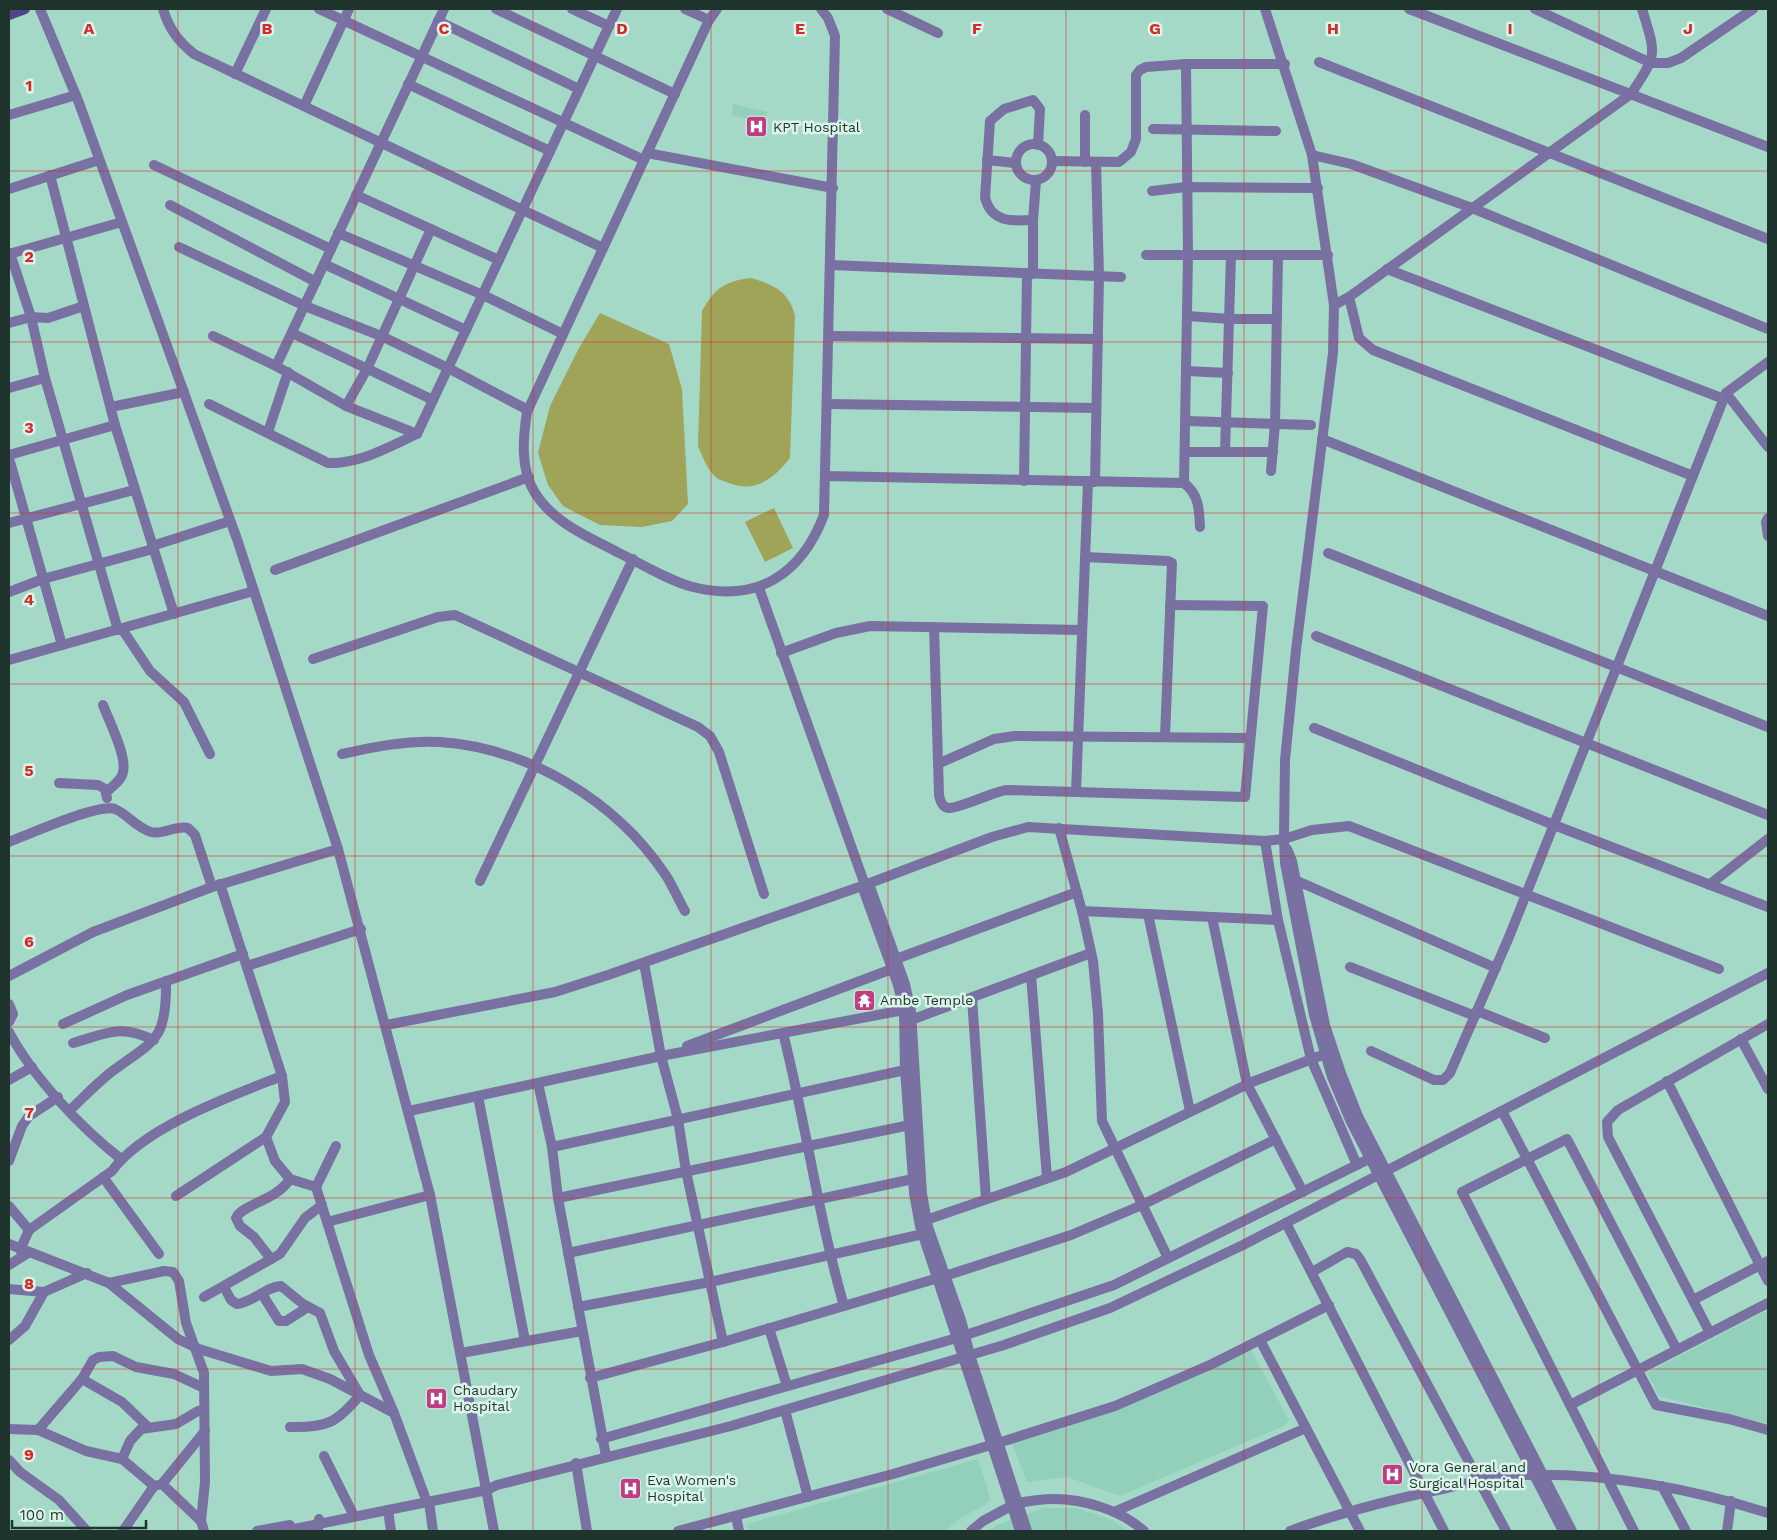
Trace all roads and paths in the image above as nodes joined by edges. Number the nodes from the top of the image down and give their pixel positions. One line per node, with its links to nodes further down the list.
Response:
1 (25, 9): 20 (main road)
2 (40, 9): 37 (street)
3 (163, 9): 32 (street)
4 (266, 9): 32 (street)
5 (319, 9): 21 (street)
6 (349, 9): 21 (street)
7 (444, 9): 23 (street)
8 (496, 9): 26 (street)
9 (572, 9): 24 (street)
10 (617, 9): 24 (street)
11 (684, 9): 22 (street)
12 (717, 9): 22 (street)
13 (821, 9): 61 (street)
14 (887, 9): 25 (street)
15 (1409, 9): 36 (street)
16 (1535, 9): 29 (street)
17 (1642, 9): 29 (street)
18 (1752, 9): 29 (street)
19 (1264, 10): 31 (street)
20 (9, 15)
21 (344, 20): 27 (street); 38 (street)
22 (709, 20): 35 (street)
23 (438, 21): 27 (street); 34 (street)
24 (609, 26): 26 (street)
25 (938, 33)
26 (595, 56): 34 (street); 35 (street)
27 (421, 57): 33 (street); 41 (street)
28 (1319, 62): 49 (street)
29 (1651, 63): 36 (street)
30 (1186, 64): 31 (street); 43 (street); 56 (street)
31 (1285, 64): 50 (street)
32 (235, 74): 38 (street)
33 (408, 84): 45 (street); 48 (street)
34 (579, 89): 41 (street)
35 (675, 94): 51 (street)
36 (1631, 94): 47 (street); 49 (street)
37 (76, 95): 39 (street); 52 (street)
38 (304, 106): 45 (street)
39 (9, 115)
40 (1085, 115): 56 (street)
41 (564, 123): 48 (street); 51 (street)
42 (1153, 129): 43 (street)
43 (1186, 129): 44 (street); 60 (street)
44 (1276, 130)
45 (380, 142): 65 (street); 68 (street)
46 (1038, 144): 53 (street); 54 (street); 55 (street)
47 (1768, 147)
48 (550, 151): 68 (street)
49 (1550, 152): 67 (street); 74 (street)
50 (1312, 155): 62 (street); 67 (street)
51 (646, 156): 61 (street); 77 (street)
52 (99, 160): 58 (street); 70 (street)
53 (987, 160): 55 (street); 69 (street)
54 (1052, 161): 56 (street); 59 (street)
55 (1015, 162): 59 (street)
56 (1090, 162): 90 (street)
57 (154, 165): 76 (street)
58 (50, 176): 63 (street); 73 (street)
59 (1036, 181): 69 (street)
60 (1186, 187): 62 (street); 64 (street); 80 (street)
61 (833, 188): 87 (street)
62 (1318, 188): 83 (street)
63 (9, 189)
64 (1152, 191)
65 (356, 195): 71 (street); 72 (street)
66 (170, 205): 92 (street)
67 (1472, 208): 88 (street); 104 (street)
68 (523, 210): 77 (street); 84 (street)
69 (1033, 220): 89 (street)
70 (122, 222): 73 (street); 122 (street)
71 (431, 229): 84 (street); 86 (street)
72 (338, 233): 76 (street); 86 (street)
73 (67, 237): 78 (street); 97 (street)
74 (1768, 239)
75 (179, 247): 98 (street)
76 (331, 248): 85 (street)
77 (603, 248): 107 (street)
78 (9, 254): 100 (street)
79 (1146, 255): 80 (street)
80 (1188, 255): 81 (street); 99 (street)
81 (1231, 255): 82 (street); 101 (street)
82 (1278, 255): 83 (street); 102 (street)
83 (1328, 255): 96 (street)
84 (499, 260): 93 (street)
85 (324, 264): 92 (street); 95 (street)
86 (414, 265): 93 (street); 95 (street)
87 (832, 265): 89 (street); 110 (street)
88 (1388, 269): 94 (street); 123 (street)
89 (1030, 274): 90 (street); 111 (street)
90 (1099, 276): 91 (street); 112 (street)
91 (1121, 277)
92 (316, 282): 98 (street)
93 (483, 295): 105 (street); 107 (street)
94 (1349, 297): 96 (street); 148 (street)
95 (398, 298): 105 (street); 109 (street)
96 (1334, 305): 139 (street)
97 (84, 306): 100 (street); 129 (street)
98 (305, 306): 106 (street); 109 (street)
99 (1187, 316): 101 (street); 117 (street)
100 (31, 317): 103 (street); 120 (street)
101 (1230, 319): 102 (street); 119 (street)
102 (1277, 319): 134 (street)
103 (9, 323)
104 (1768, 329)
105 (466, 330): 115 (street)
106 (292, 333): 114 (street); 116 (street)
107 (563, 334): 131 (street)
108 (213, 336): 114 (street)
109 (381, 336): 115 (street); 116 (street)
110 (830, 336): 111 (street); 126 (street)
111 (1026, 338): 112 (street); 128 (street)
112 (1098, 339): 130 (street)
113 (1768, 362): 123 (street)
114 (276, 366): 118 (street)
115 (448, 368): 124 (street); 131 (street)
116 (367, 369): 124 (street); 127 (street)
117 (1186, 371): 119 (street); 132 (street)
118 (288, 372): 127 (street); 137 (street)
119 (1228, 373): 133 (street)
120 (46, 378): 121 (street); 140 (street)
121 (9, 388)
122 (184, 392): 129 (street); 157 (street)
123 (1725, 396): 141 (street); 148 (street)
124 (433, 400): 138 (street)
125 (209, 404): 137 (street)
126 (828, 404): 128 (street); 147 (street)
127 (346, 406): 138 (street)
128 (1025, 406): 130 (street); 150 (street)
129 (111, 407): 135 (street)
130 (1096, 408): 151 (street)
131 (528, 410): 149 (street)
132 (1186, 421): 133 (street); 142 (street)
133 (1227, 422): 134 (street); 143 (street)
134 (1275, 424): 136 (street); 144 (street)
135 (116, 425): 140 (street); 153 (street)
136 (1311, 425)
137 (268, 432): 138 (street)
138 (417, 434)
139 (1322, 439): 167 (street); 203 (street)
140 (63, 440): 145 (street); 154 (street)
141 (1768, 447)
142 (1185, 452): 143 (street); 152 (street)
143 (1226, 452): 144 (street)
144 (1273, 452): 146 (street)
145 (9, 457): 155 (street)
146 (1271, 471)
147 (826, 476): 150 (street); 169 (street)
148 (1693, 476): 167 (street)
149 (529, 477): 164 (street); 166 (street)
150 (1024, 481): 151 (street)
151 (1092, 482): 152 (street); 163 (street)
152 (1184, 483): 159 (street)
153 (134, 490): 154 (street); 161 (street)
154 (81, 503): 155 (street); 165 (street)
155 (26, 518): 158 (street); 168 (street)
156 (1768, 518): 160 (street)
157 (230, 521): 161 (street); 170 (street)
158 (9, 523)
159 (1200, 526)
160 (1768, 536)
161 (153, 547): 165 (street); 173 (street)
162 (1328, 553): 183 (street)
163 (1085, 557): 172 (street); 177 (street)
164 (632, 560): 169 (street); 184 (street)
165 (99, 564): 168 (street); 176 (street)
166 (275, 570)
167 (1655, 572): 174 (street); 183 (street)
168 (43, 579): 171 (street); 179 (street)
169 (759, 588): 180 (street)
170 (254, 591): 173 (street); 207 (street)
171 (9, 592)
172 (1170, 605): 189 (street); 190 (street)
173 (174, 614): 176 (street)
174 (1768, 616)
175 (934, 627): 177 (street); 180 (street); 194 (street)
176 (120, 629): 179 (street); 192 (street)
177 (1082, 630): 188 (street)
178 (1316, 636): 191 (street)
179 (62, 646): 182 (street)
180 (781, 653): 210 (street)
181 (313, 659): 184 (street)
182 (9, 660)
183 (1617, 667): 186 (street); 191 (street)
184 (580, 671): 195 (street); 215 (street)
185 (103, 705): 198 (street)
186 (1768, 727)
187 (1314, 728): 201 (street)
188 (1078, 735): 189 (street); 194 (street); 197 (street)
189 (1165, 737): 190 (street)
190 (1250, 738): 197 (street)
191 (1587, 744): 200 (street); 201 (street)
192 (210, 754)
193 (342, 754): 195 (street)
194 (940, 763): 197 (street)
195 (535, 765): 209 (street); 217 (street)
196 (59, 784): 198 (street)
197 (1076, 792)
198 (106, 793): 199 (street)
199 (111, 809): 206 (street); 212 (street)
200 (1768, 815)
201 (1554, 824): 211 (street); 214 (street)
202 (1059, 828): 205 (street); 210 (street); 213 (street)
203 (1284, 839): 205 (street); 208 (street); 214 (street); 252 (street)
204 (1768, 839): 211 (street)
205 (1265, 841): 221 (street)
206 (9, 842)
207 (338, 849): 212 (street); 222 (street)
208 (1295, 880): 229 (street); 279 (street)
209 (480, 881)
210 (865, 885): 225 (street); 226 (street); 230 (street)
211 (1709, 885): 216 (street)
212 (216, 886): 224 (street); 233 (street)
213 (1077, 892): 218 (street); 225 (street)
214 (1527, 893): 229 (street); 231 (street)
215 (764, 894)
216 (1768, 907)
217 (685, 911)
218 (1082, 911): 219 (street); 223 (street)
219 (1148, 914): 220 (street); 269 (street)
220 (1212, 917): 221 (street); 262 (street)
221 (1278, 920): 254 (street)
222 (361, 929): 227 (street); 244 (street)
223 (1091, 953): 234 (street); 278 (street)
224 (243, 954): 227 (street); 235 (street)
225 (896, 958): 240 (street)
226 (644, 963): 244 (street); 253 (street)
227 (247, 966): 258 (street)
228 (1350, 967): 239 (street)
229 (1496, 968): 239 (street)
230 (892, 969): 238 (street); 253 (street)
231 (1719, 969)
232 (1768, 973): 270 (street)
233 (9, 976)
234 (1031, 976): 236 (street); 287 (street)
235 (166, 981): 242 (street); 249 (street)
236 (972, 998): 240 (street); 296 (street)
237 (9, 1004): 241 (street)
238 (904, 1010): 246 (street); 256 (street)
239 (1476, 1014): 247 (street); 251 (street)
240 (911, 1020): 300 (street)
241 (9, 1022)
242 (63, 1024)
243 (1768, 1024): 248 (street)
244 (386, 1025): 268 (street)
245 (9, 1032): 255 (street)
246 (784, 1033): 253 (street); 264 (street)
247 (1545, 1038)
248 (1741, 1039): 257 (street); 260 (street)
249 (154, 1040): 250 (street); 267 (street)
250 (73, 1043)
251 (1371, 1051)
252 (1325, 1054): 254 (street); 279 (street)
253 (661, 1056): 261 (street); 271 (street)
254 (1311, 1059): 262 (street); 283 (street)
255 (32, 1067): 259 (street); 266 (street)
256 (906, 1070): 264 (street); 272 (street)
257 (1764, 1072): 263 (street)
258 (282, 1076): 273 (street); 280 (street)
259 (9, 1080)
260 (1667, 1081): 313 (street); 326 (street)
261 (538, 1083): 265 (street); 277 (street)
262 (1247, 1084): 269 (street); 274 (street)
263 (1768, 1089)
264 (798, 1093): 271 (street); 276 (street)
265 (478, 1096): 268 (street); 338 (street)
266 (58, 1097): 267 (street); 282 (street)
267 (70, 1110): 280 (street)
268 (409, 1111): 292 (street)
269 (1190, 1111): 278 (street)
270 (1502, 1111): 281 (street); 285 (street)
271 (678, 1119): 277 (street); 284 (street)
272 (910, 1125): 276 (street); 289 (street)
273 (266, 1138): 288 (street); 293 (street)
274 (1276, 1138): 291 (street); 298 (street)
275 (336, 1146): 290 (street)
276 (808, 1146): 284 (street); 295 (street)
277 (552, 1147): 294 (street)
278 (1115, 1148): 287 (street); 298 (street)
279 (1374, 1157): 283 (street); 285 (street)
280 (121, 1159): 286 (street)
281 (1527, 1160): 341 (street); 344 (street); 350 (street)
282 (9, 1161)
283 (1357, 1165): 291 (street)
284 (686, 1171): 294 (street); 303 (street)
285 (1382, 1173): 302 (street); 368 (street)
286 (103, 1177): 304 (street); 309 (street)
287 (1047, 1178): 296 (street)
288 (290, 1179): 290 (street); 312 (street)
289 (914, 1179): 295 (street); 305 (street)
290 (316, 1187): 297 (street)
291 (1303, 1192): 311 (street)
292 (430, 1195): 301 (street); 342 (street)
293 (176, 1196)
294 (558, 1198): 308 (street)
295 (819, 1199): 303 (street); 310 (street)
296 (986, 1199): 300 (street)
297 (322, 1205): 301 (street); 312 (street)
298 (1142, 1205): 311 (street); 317 (street)
299 (9, 1206): 304 (street)
300 (926, 1220): 317 (street)
301 (327, 1222): 353 (street)
302 (1286, 1223): 315 (street); 343 (street)
303 (698, 1225): 308 (street); 319 (street)
304 (29, 1230): 307 (street)
305 (923, 1234): 310 (street); 317 (street)
306 (9, 1244): 307 (street)
307 (24, 1252): 314 (street); 316 (street)
308 (568, 1253): 331 (street)
309 (159, 1254)
310 (829, 1255): 319 (street); 329 (street)
311 (1168, 1258): 335 (street)
312 (271, 1259): 321 (street)
313 (1764, 1263): 318 (street); 326 (street)
314 (9, 1265)
315 (1312, 1272): 328 (street); 370 (street)
316 (87, 1273): 320 (street); 323 (street)
317 (942, 1277): 329 (street); 335 (street)
318 (1768, 1281)
319 (710, 1282): 331 (street); 339 (street)
320 (109, 1283): 340 (street); 340 (street)
321 (224, 1287): 324 (street); 325 (street)
322 (9, 1290): 323 (street)
323 (44, 1292): 336 (street)
324 (262, 1294): 330 (street); 330 (street)
325 (204, 1297)
326 (1693, 1300): 334 (street)
327 (1768, 1303): 334 (street)
328 (1329, 1305): 337 (street); 374 (street)
329 (844, 1306): 332 (street)
330 (308, 1307): 349 (street)
331 (578, 1307): 333 (street)
332 (769, 1328): 339 (street); 347 (street)
333 (582, 1331): 338 (street); 345 (street)
334 (1710, 1333): 341 (street)
335 (961, 1337): 343 (street); 347 (street)
336 (9, 1340)
337 (1260, 1340): 356 (street); 362 (street)
338 (525, 1341): 342 (street)
339 (723, 1342): 345 (street)
340 (193, 1346): 348 (street); 349 (street)
341 (1677, 1350): 344 (street)
342 (461, 1353): 373 (street)
343 (966, 1357): 352 (street); 362 (street)
344 (1637, 1371): 350 (street); 359 (street)
345 (590, 1378): 361 (street)
346 (82, 1379): 348 (street); 354 (street); 358 (street)
347 (787, 1386): 361 (street)
348 (204, 1388): 351 (street)
349 (360, 1395): 353 (street); 355 (street)
350 (1570, 1405): 369 (street)
351 (204, 1410): 354 (street); 360 (street)
352 (785, 1410): 364 (street); 375 (street)
353 (394, 1413): 376 (street)
354 (146, 1426): 365 (street)
355 (290, 1427)
356 (1306, 1428): 381 (street); 382 (street)
357 (9, 1429): 358 (street)
358 (38, 1430): 365 (street)
359 (1768, 1430)
360 (205, 1431): 371 (street); 386 (street)
361 (601, 1439): 364 (street)
362 (994, 1444): 375 (street); 378 (street)
363 (324, 1456): 380 (street)
364 (606, 1456): 367 (street)
365 (122, 1459): 371 (street)
366 (9, 1460): 387 (street)
367 (576, 1463): 373 (street); 394 (street)
368 (1539, 1476): 369 (street); 370 (street); 405 (street); 406 (street)
369 (1607, 1478): 372 (street); 407 (street)
370 (1480, 1481): 374 (street); 404 (street)
371 (158, 1485): 386 (street); 388 (street)
372 (1662, 1486): 377 (street); 408 (street)
373 (490, 1487): 376 (street); 393 (street)
374 (1425, 1493): 382 (street); 403 (street)
375 (808, 1497): 384 (street)
376 (427, 1500): 379 (street); 380 (street); 392 (street)
377 (1730, 1501): 383 (street); 409 (street)
378 (1014, 1504): 381 (street); 397 (street); 398 (street); 399 (street)
379 (388, 1510): 385 (street); 391 (street)
380 (352, 1512): 385 (street)
381 (1114, 1512): 400 (street)
382 (1350, 1512): 401 (street); 402 (street)
383 (1768, 1513)
384 (736, 1516): 395 (street); 396 (street)
385 (318, 1525): 389 (street); 390 (street)
386 (202, 1526)
387 (87, 1531)
388 (123, 1531)
389 (257, 1531)
390 (284, 1531)
391 (391, 1531)
392 (432, 1531)
393 (494, 1531)
394 (587, 1531)
395 (678, 1531)
396 (739, 1531)
397 (971, 1531)
398 (1020, 1531)
399 (1027, 1531)
400 (1144, 1531)
401 (1290, 1531)
402 (1360, 1531)
403 (1444, 1531)
404 (1506, 1531)
405 (1563, 1531)
406 (1572, 1531)
407 (1634, 1531)
408 (1686, 1531)
409 (1727, 1531)

